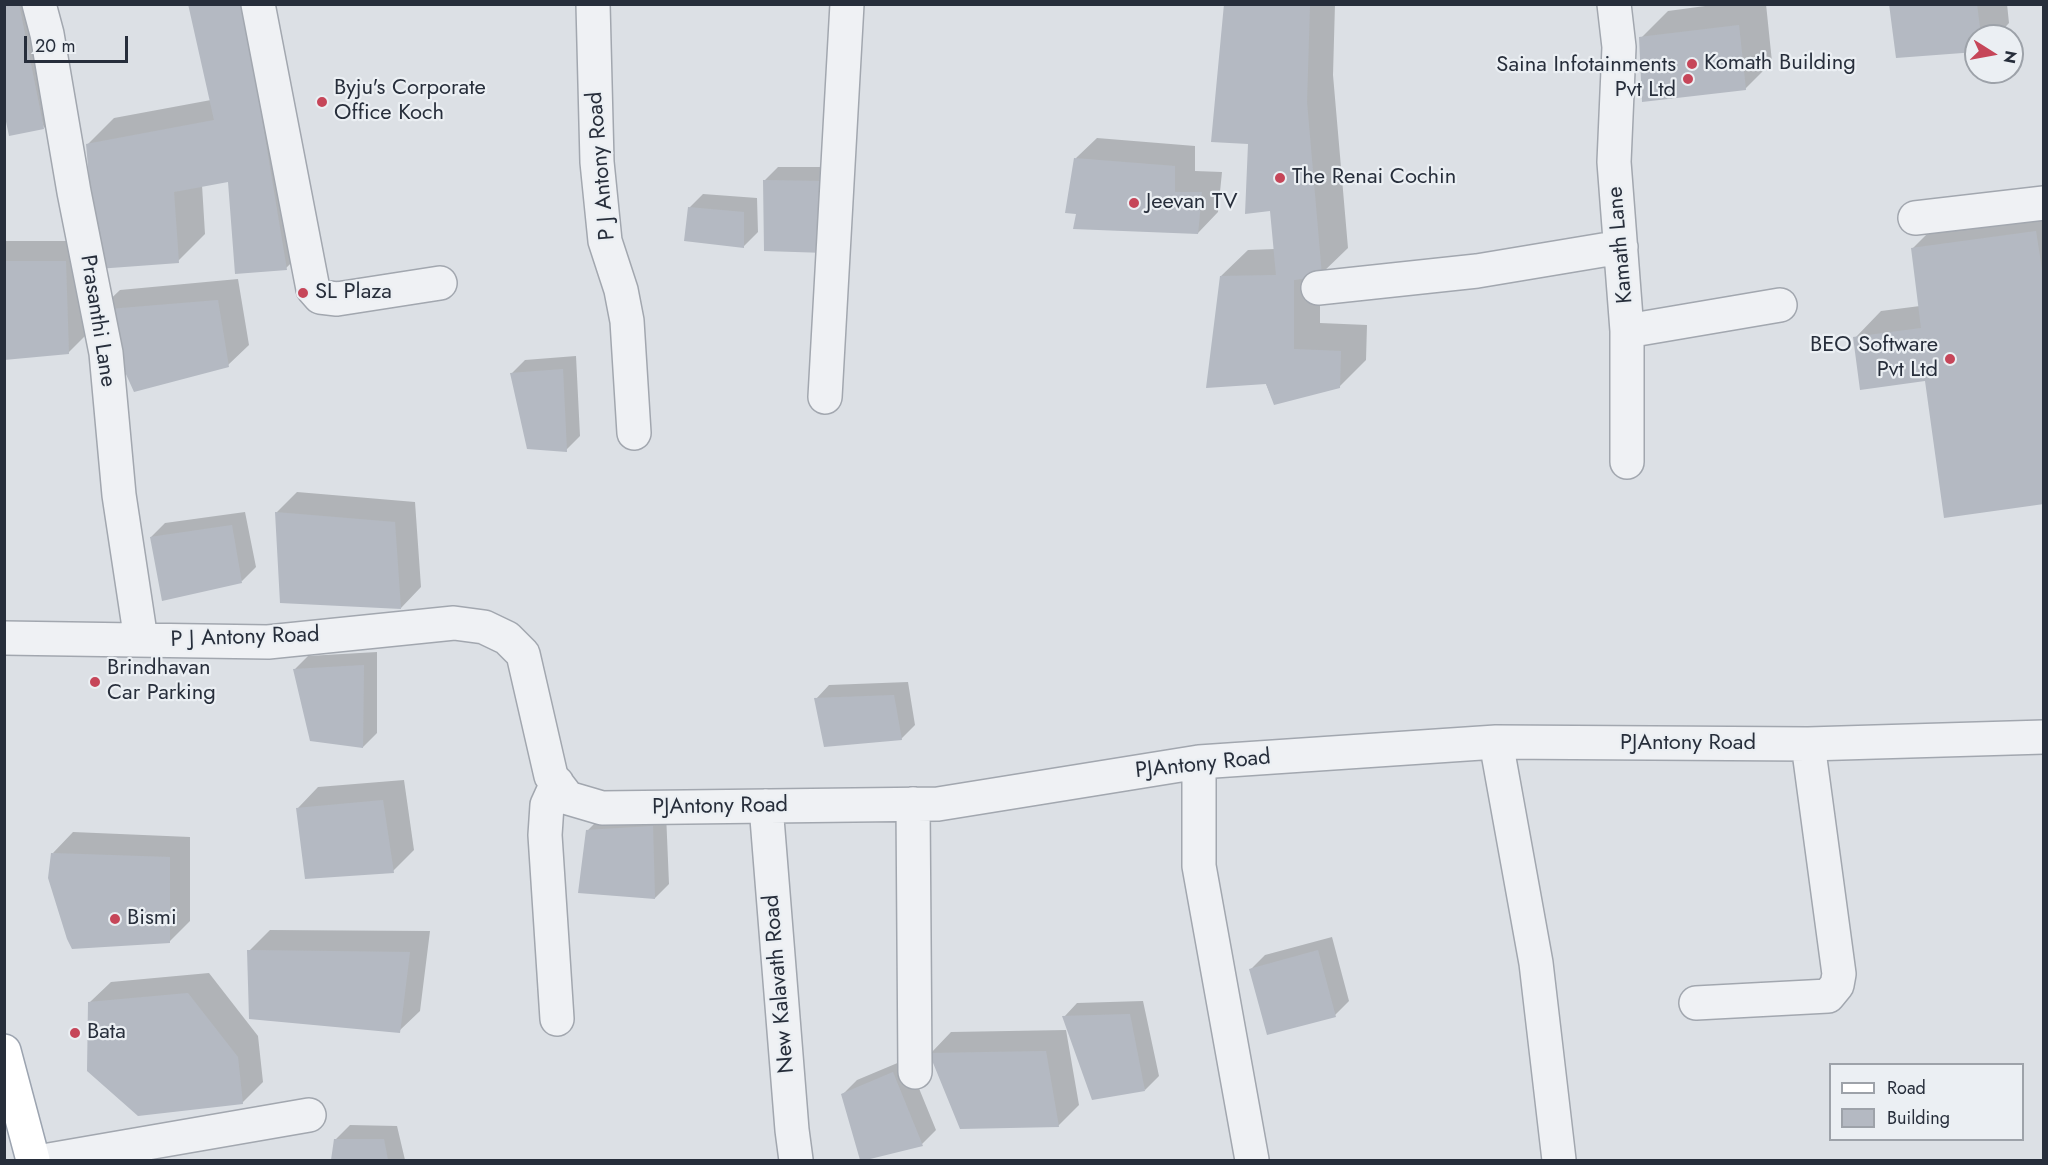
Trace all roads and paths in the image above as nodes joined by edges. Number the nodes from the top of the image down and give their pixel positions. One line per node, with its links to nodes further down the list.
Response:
1 (39, 4): 18 (street, Prasanthi Lane)
2 (258, 4): 9 (street)
3 (593, 4): 14 (street, P J Antony Road)
4 (847, 4): 13 (street)
5 (1614, 4): 8 (street, Kamath Lane)
6 (2043, 203): 7 (street)
7 (1915, 218)
8 (1621, 247): 10 (street); 12 (street, Kamath Lane)
9 (440, 283)
10 (1318, 288)
11 (1780, 305): 12 (street, Kamath Lane)
12 (1627, 331): 15 (street)
13 (825, 397)
14 (634, 433)
15 (1627, 462)
16 (484, 627): 18 (street, P J Antony Road); 23 (street, PJAntony Road)
17 (4, 638): 18 (street, P J Antony Road)
18 (141, 640)
19 (2043, 737): 21 (street, PJAntony Road)
20 (1496, 742): 21 (street, PJAntony Road); 22 (street, PJAntony Road); 35 (street)
21 (1808, 744): 26 (street)
22 (1199, 762): 24 (street, PJAntony Road); 34 (street)
23 (557, 783): 25 (street, PJAntony Road); 27 (street)
24 (914, 804): 25 (street, PJAntony Road); 29 (street)
25 (766, 806): 33 (street, New Kalavath Road)
26 (1696, 1003)
27 (557, 1019)
28 (4, 1051): 31 (main road)
29 (915, 1072)
30 (309, 1115): 32 (street)
31 (33, 1161)
32 (49, 1161)
33 (796, 1161)
34 (1252, 1161)
35 (1559, 1161)

